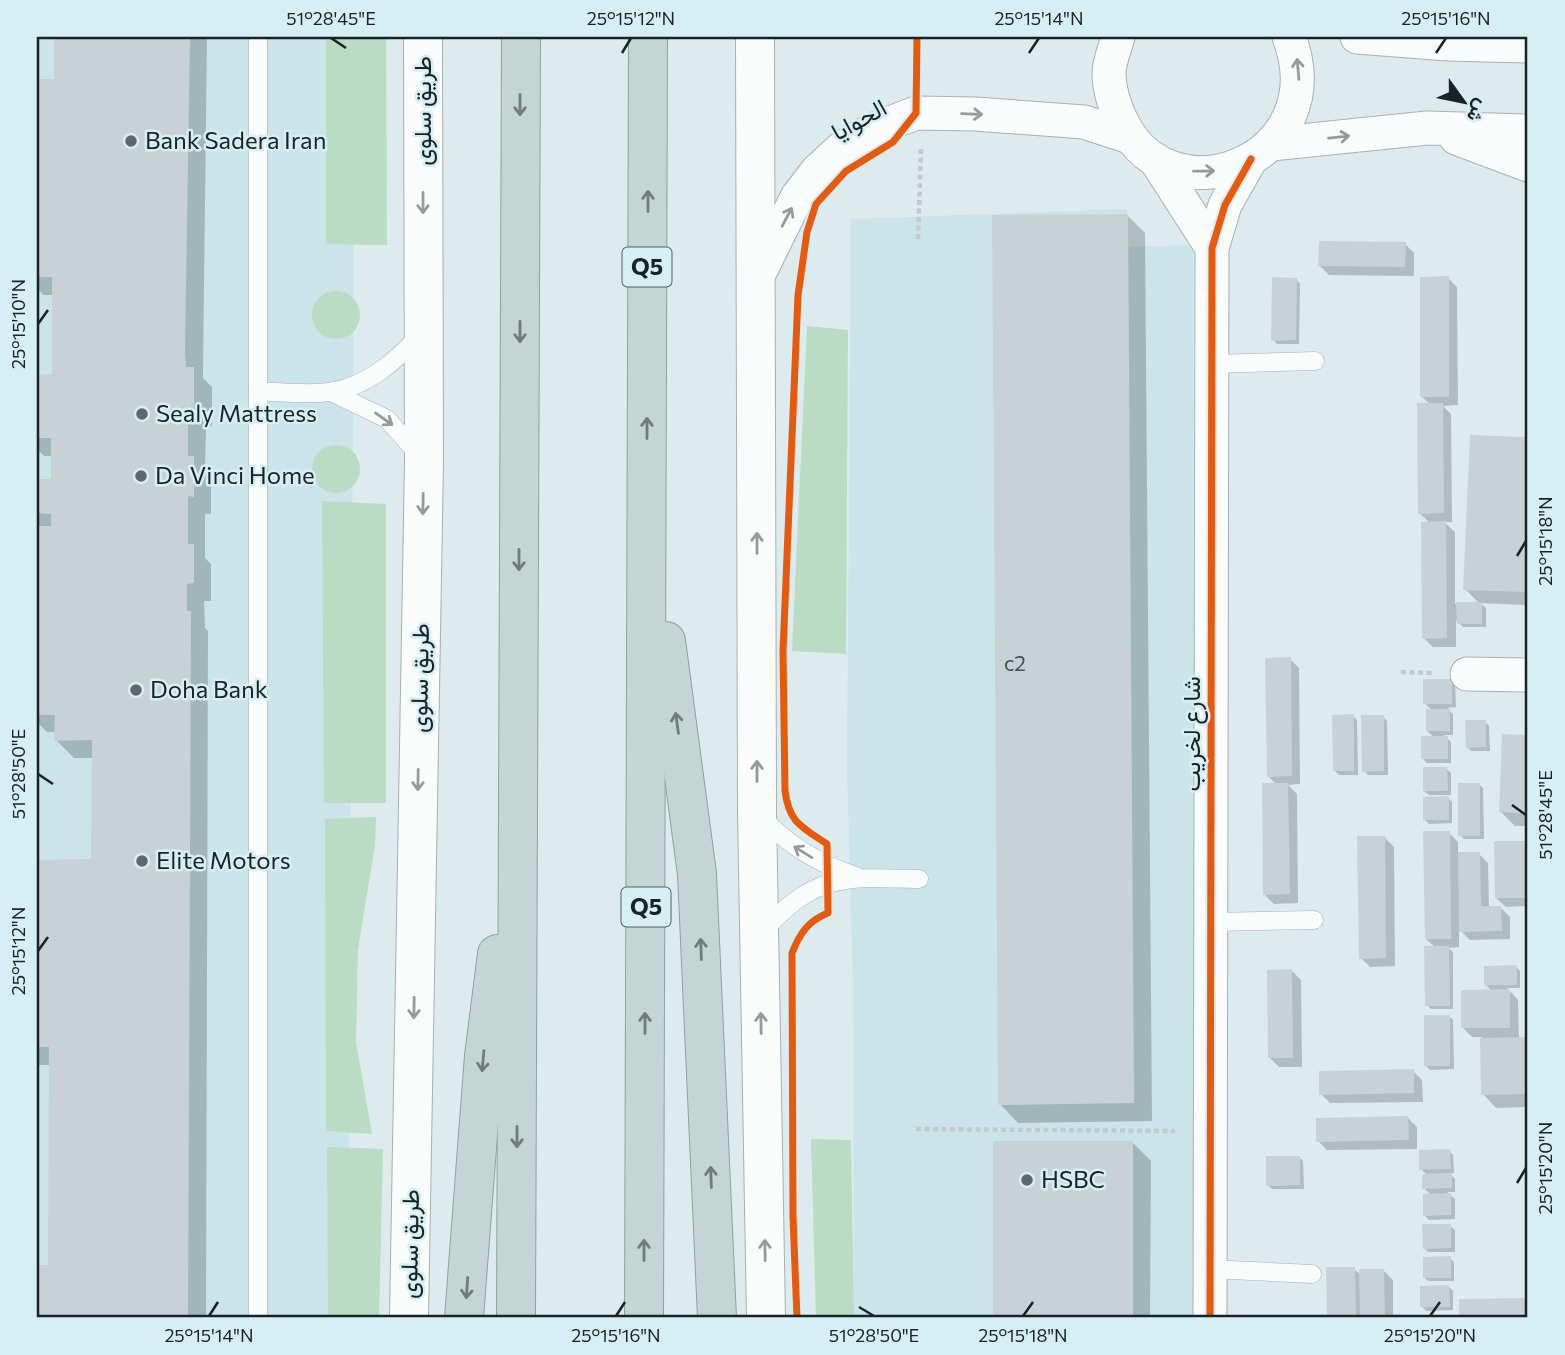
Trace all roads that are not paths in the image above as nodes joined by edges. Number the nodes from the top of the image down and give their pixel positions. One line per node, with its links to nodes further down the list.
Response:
1 (258, 37): 22 (lane)
2 (423, 37): 19 (main road, طريق سلوى, one-way to 19)
3 (521, 37): 28 (highway, one-way to 28)
4 (648, 37): 25 (highway, Q5, one-way to 4)
5 (755, 37): 18 (main road)
6 (1118, 37): 13 (street)
7 (1289, 37): 14 (street, شارع لخريب, one-way to 7)
8 (1357, 37): 9 (street)
9 (1452, 41): 10 (street)
10 (1528, 46)
11 (1427, 128): 12 (street); 14 (street, one-way to 11); 16 (street)
12 (1528, 131)
13 (1130, 137): 15 (street); 18 (street, الحوايا, one-way to 13)
14 (1261, 152): 15 (street, one-way to 14); 17 (street, شارع لخريب)
15 (1155, 159): 17 (street)
16 (1528, 164)
17 (1212, 248): 21 (street, شارع لخريب)
18 (757, 278): 29 (main road, one-way to 18)
19 (423, 331): 23 (lane); 24 (main road, طريق سلوى)
20 (1315, 361): 21 (lane)
21 (1212, 364): 33 (street, شارع لخريب)
22 (258, 391): 23 (lane); 37 (lane)
23 (331, 392): 24 (lane, one-way to 24)
24 (424, 462): 38 (main road, طريق سلوى, one-way to 38)
25 (647, 497): 41 (highway, Q5, one-way to 25); 42 (highway, one-way to 25)
26 (1467, 674): 27 (street)
27 (1528, 675)
28 (518, 799): 39 (highway, one-way to 39); 40 (highway, one-way to 40)
29 (757, 812): 30 (lane, one-way to 29); 34 (main road)
30 (859, 878): 31 (lane); 34 (lane)
31 (919, 879)
32 (1314, 920): 33 (lane)
33 (1212, 922): 35 (street, شارع لخريب)
34 (759, 936): 43 (main road, one-way to 34)
35 (1210, 1269): 36 (lane); 44 (street, شارع لخريب)
36 (1312, 1274)
37 (258, 1318)
38 (409, 1318)
39 (464, 1318)
40 (516, 1318)
41 (644, 1318)
42 (717, 1318)
43 (766, 1318)
44 (1210, 1318)

